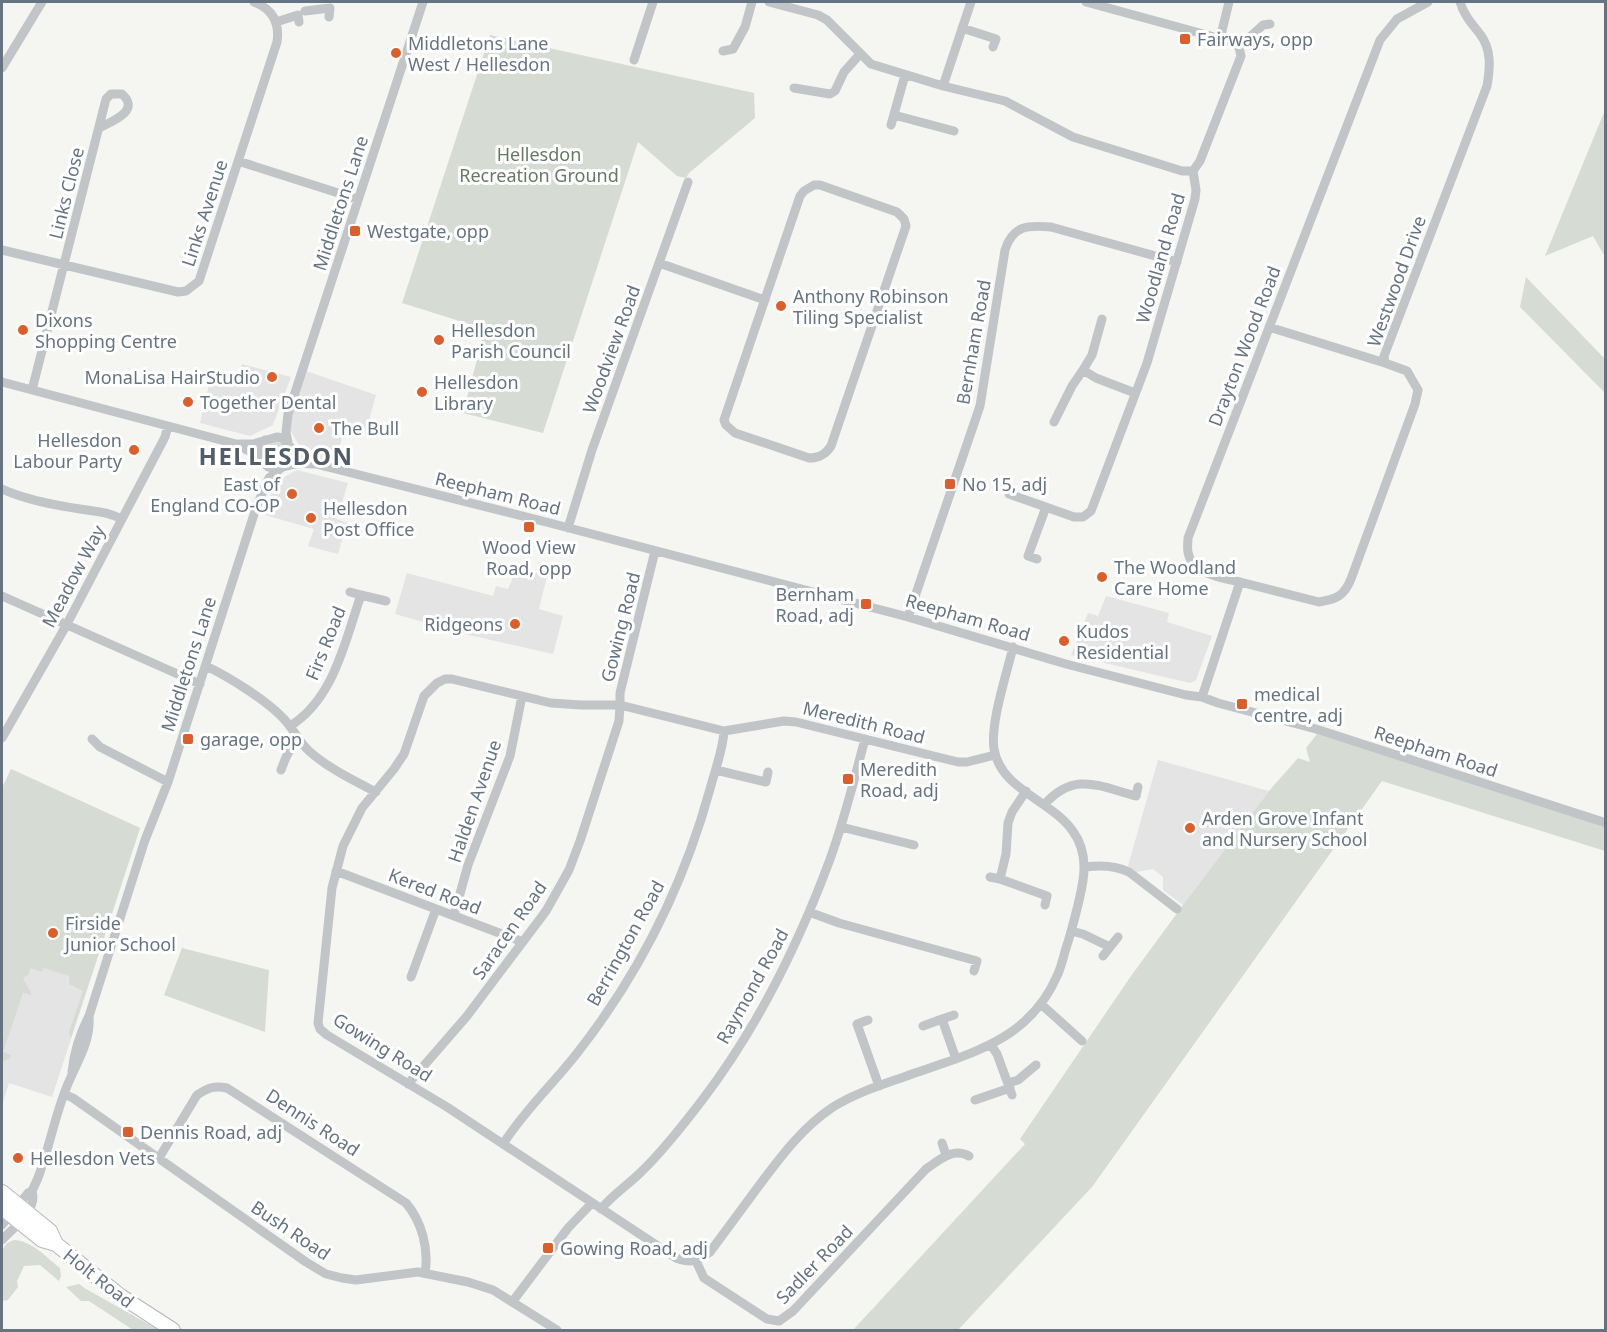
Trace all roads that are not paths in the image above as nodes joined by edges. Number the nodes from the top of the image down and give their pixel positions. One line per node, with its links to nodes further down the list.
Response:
1 (42, 2): 24 (street)
2 (254, 2): 13 (street)
3 (423, 2): 35 (street, Middletons Lane)
4 (653, 2): 19 (street)
5 (752, 2): 21 (street)
6 (769, 2): 22 (street)
7 (971, 2): 15 (street)
8 (1086, 2): 17 (street)
9 (1229, 2): 17 (street)
10 (1428, 2): 42 (street, Drayton Wood Road)
11 (1460, 2): 43 (street, Westwood Drive)
12 (330, 9): 13 (street)
13 (276, 22): 32 (street, Links Avenue)
14 (1270, 24): 18 (street)
15 (962, 28): 16 (street); 26 (street)
16 (996, 39)
17 (1220, 39): 18 (street)
18 (1239, 47): 33 (street, Woodland Road)
19 (638, 48): 20 (street); 23 (street)
20 (648, 51)
21 (731, 51)
22 (860, 54): 25 (street); 27 (street)
23 (634, 60)
24 (2, 68)
25 (905, 75): 26 (street); 28 (street)
26 (943, 86): 33 (street)
27 (794, 88)
28 (894, 115): 29 (street); 31 (street)
29 (891, 125)
30 (99, 128): 39 (street, Links Close)
31 (954, 131)
32 (238, 161): 35 (street); 39 (street, Links Avenue)
33 (1193, 171): 38 (street, Woodland Road)
34 (688, 182): 37 (street, Woodview Road)
35 (357, 199): 48 (street, Middletons Lane)
36 (2, 250): 39 (street, Links Avenue)
37 (660, 262): 40 (street); 62 (street, Woodview Road)
38 (1177, 262): 47 (street, Woodland Road); 70 (street, Bernham Road)
39 (64, 266): 46 (street, Links Close)
40 (765, 300): 40 (street)
41 (1102, 319): 44 (street)
42 (1269, 327): 43 (street); 65 (street, Drayton Wood Road)
43 (1385, 363): 65 (street, Westwood Drive)
44 (1083, 370): 47 (street); 49 (street)
45 (2, 382): 46 (street, Reepham Road)
46 (32, 390): 50 (street, Reepham Road)
47 (1135, 393): 60 (street, Woodland Road)
48 (288, 414): 51 (street, Middletons Lane); 53 (street, Middletons Lane)
49 (1054, 422)
50 (168, 426): 52 (street, Reepham Road); 61 (street, Meadow Way)
51 (268, 439): 52 (street, Reepham Road); 53 (street, Reepham Road); 54 (street)
52 (236, 444): 54 (street, Reepham Road)
53 (289, 444): 55 (street, Reepham Road); 56 (street)
54 (261, 460): 56 (street, Reepham Road); 58 (street, Middletons Lane)
55 (315, 464): 56 (street, Reepham Road); 62 (street, Reepham Road)
56 (283, 468): 58 (street, Middletons Lane)
57 (2, 489): 61 (street)
58 (263, 489): 73 (street, Middletons Lane)
59 (1009, 494): 60 (street, Woodland Road)
60 (1046, 507): 64 (street)
61 (122, 519): 71 (street, Meadow Way)
62 (568, 528): 63 (street, Reepham Road)
63 (656, 551): 70 (street, Reepham Road); 77 (street, Gowing Road)
64 (1037, 559)
65 (1240, 582): 76 (street)
66 (350, 592): 67 (street, Firs Road)
67 (361, 595): 69 (street, Firs Road); 78 (street, Firs Road)
68 (2, 596): 71 (street)
69 (386, 601)
70 (909, 617): 72 (street, Reepham Road)
71 (67, 624): 74 (street); 80 (street, Meadow Way)
72 (1013, 647): 76 (street, Reepham Road); 84 (street)
73 (206, 666): 74 (street, Middletons Lane); 78 (street)
74 (200, 684): 88 (street, Middletons Lane)
75 (522, 696): 77 (street, Gowing Road); 90 (street, Gowing Road); 104 (street, Halden Avenue)
76 (1202, 697): 93 (street, Reepham Road)
77 (620, 705): 79 (street, Meredith Road); 107 (street, Saracen Road)
78 (290, 726): 83 (street)
79 (724, 731): 82 (street, Meredith Road); 86 (street, Berrington Road)
80 (2, 738)
81 (92, 739): 88 (street)
82 (866, 739): 84 (street, Meredith Road); 94 (street, Raymond Road)
83 (299, 741): 85 (street); 90 (street)
84 (995, 755): 89 (street)
85 (281, 770)
86 (716, 770): 87 (street); 131 (street, Berrington Road)
87 (768, 772)
88 (168, 782): 128 (street, Middletons Lane)
89 (1026, 791): 92 (street); 99 (street)
90 (376, 792): 97 (street, Gowing Road)
91 (1140, 794): 92 (street)
92 (1044, 805): 96 (street)
93 (1605, 822)
94 (841, 827): 95 (street); 103 (street, Raymond Road)
95 (914, 844)
96 (1085, 867): 102 (street); 105 (street)
97 (336, 871): 101 (street, Kered Road); 125 (street, Gowing Road)
98 (990, 877): 99 (street)
99 (1000, 879): 100 (street)
100 (1050, 900)
101 (436, 909): 104 (street, Kered Road); 113 (street)
102 (1177, 909)
103 (809, 912): 111 (street); 137 (street, Raymond Road)
104 (454, 915): 107 (street, Kered Road)
105 (1071, 931): 108 (street); 114 (street)
106 (1118, 937): 108 (street)
107 (523, 942): 125 (street, Saracen Road)
108 (1110, 946): 110 (street)
109 (979, 950): 111 (street)
110 (1103, 956)
111 (976, 961): 112 (street)
112 (974, 971)
113 (411, 977)
114 (1041, 1005): 121 (street); 122 (street)
115 (954, 1015): 116 (street)
116 (942, 1019): 119 (street); 123 (street)
117 (868, 1020): 118 (street)
118 (857, 1024): 120 (street); 126 (street)
119 (923, 1026)
120 (847, 1028)
121 (1082, 1041)
122 (991, 1045): 123 (street); 127 (street)
123 (956, 1059): 126 (street)
124 (1036, 1065): 127 (street)
125 (408, 1084): 131 (street, Gowing Road)
126 (879, 1086): 140 (street)
127 (1010, 1089): 129 (street)
128 (64, 1094): 134 (street, Bush Road); 138 (street, Middletons Lane)
129 (975, 1100)
130 (942, 1143): 132 (street)
131 (503, 1144): 136 (street, Gowing Road)
132 (946, 1155): 133 (street); 140 (street, Sadler Road)
133 (969, 1156)
134 (159, 1158): 141 (street, Bush Road); 141 (street, Dennis Road)
135 (2, 1192): 138 (highway, Holt Road)
136 (592, 1203): 137 (street, Gowing Road); 142 (street)
137 (601, 1209): 140 (street, Gowing Road)
138 (13, 1214): 139 (street); 143 (highway, Holt Road)
139 (2, 1240)
140 (696, 1261)
141 (425, 1273): 142 (street, Bush Road)
142 (513, 1301): 144 (street, Bush Road)
143 (173, 1330)
144 (557, 1330)

